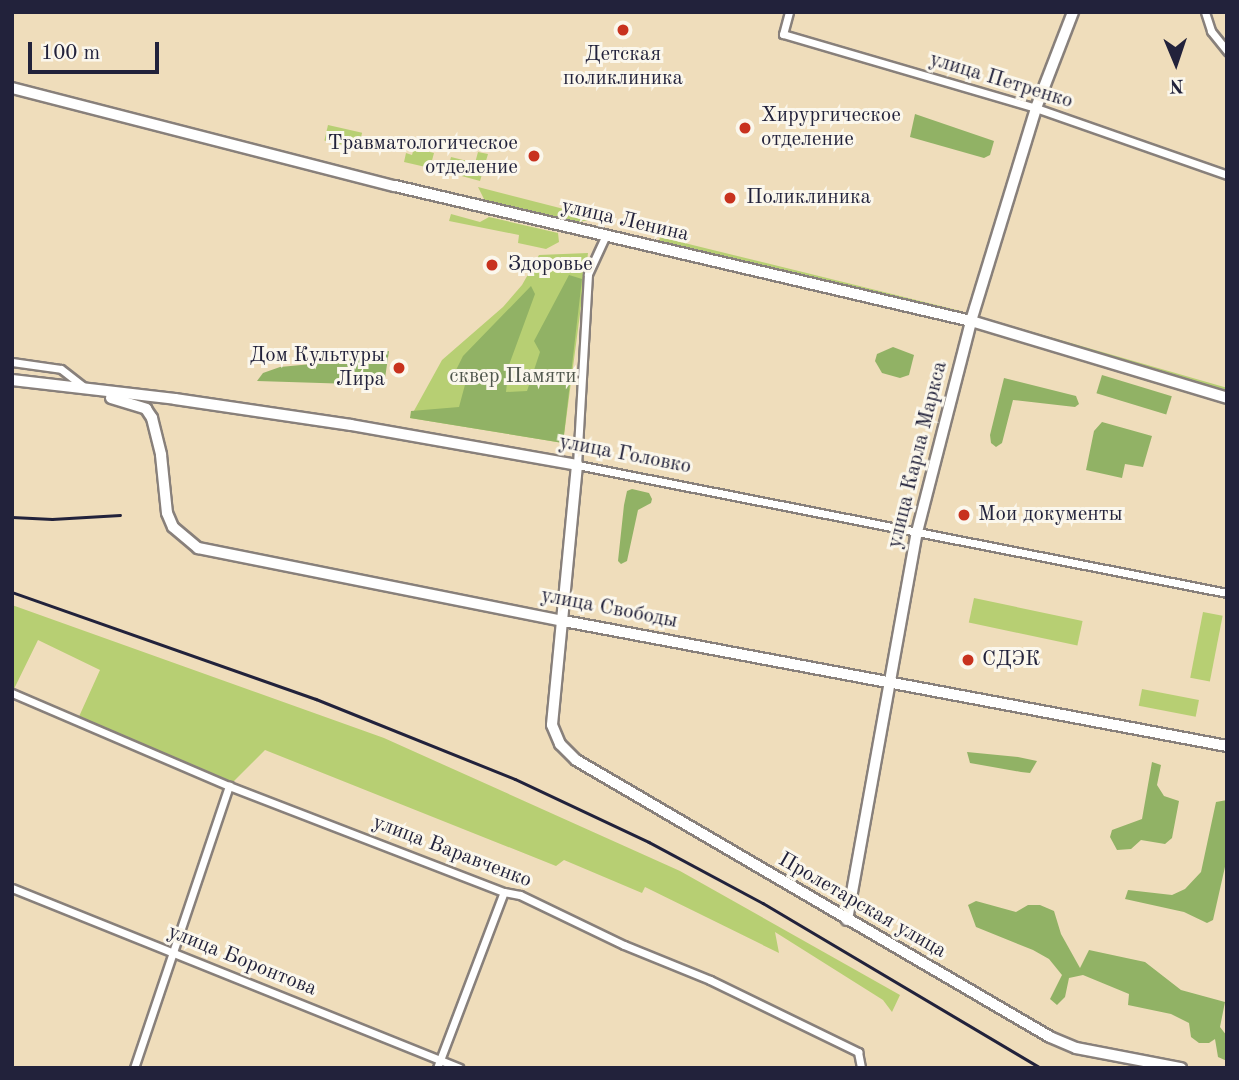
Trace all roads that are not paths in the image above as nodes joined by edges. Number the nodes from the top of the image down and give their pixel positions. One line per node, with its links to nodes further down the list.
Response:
1 (789, 12): 6 (street, улица Петренко)
2 (1073, 12): 6 (street, улица Карла Маркса)
3 (1205, 12): 4 (street)
4 (1227, 51)
5 (12, 88): 8 (street, улица Ленина)
6 (1036, 108): 7 (street, улица Петренко); 9 (street, улица Карла Маркса)
7 (1227, 175)
8 (605, 237): 9 (street, улица Ленина); 14 (street)
9 (971, 321): 13 (street, улица Ленина); 15 (street, улица Карла Маркса)
10 (12, 362): 12 (street)
11 (12, 380): 12 (street, улица Головко)
12 (88, 391): 14 (street, улица Головко); 17 (street, улица Свободы)
13 (1227, 398)
14 (577, 465): 15 (street, улица Головко); 17 (street)
15 (916, 532): 16 (street, улица Головко); 18 (street, улица Карла Маркса)
16 (1227, 593)
17 (564, 621): 18 (street, улица Свободы); 24 (street, Пролетарская улица)
18 (889, 680): 20 (street, улица Свободы); 24 (street, улица Карла Маркса)
19 (12, 693): 21 (street, улица Варавченко)
20 (1227, 746)
21 (229, 786): 23 (street, улица Варавченко); 25 (street)
22 (12, 888): 25 (street, улица Боронтова)
23 (504, 892): 26 (street); 29 (street, улица Варавченко)
24 (847, 920): 30 (street, Пролетарская улица)
25 (173, 952): 26 (street, улица Боронтова); 27 (street)
26 (438, 1064): 28 (street, улица Боронтова)
27 (134, 1068)
28 (459, 1068)
29 (861, 1068)
30 (1181, 1068)

